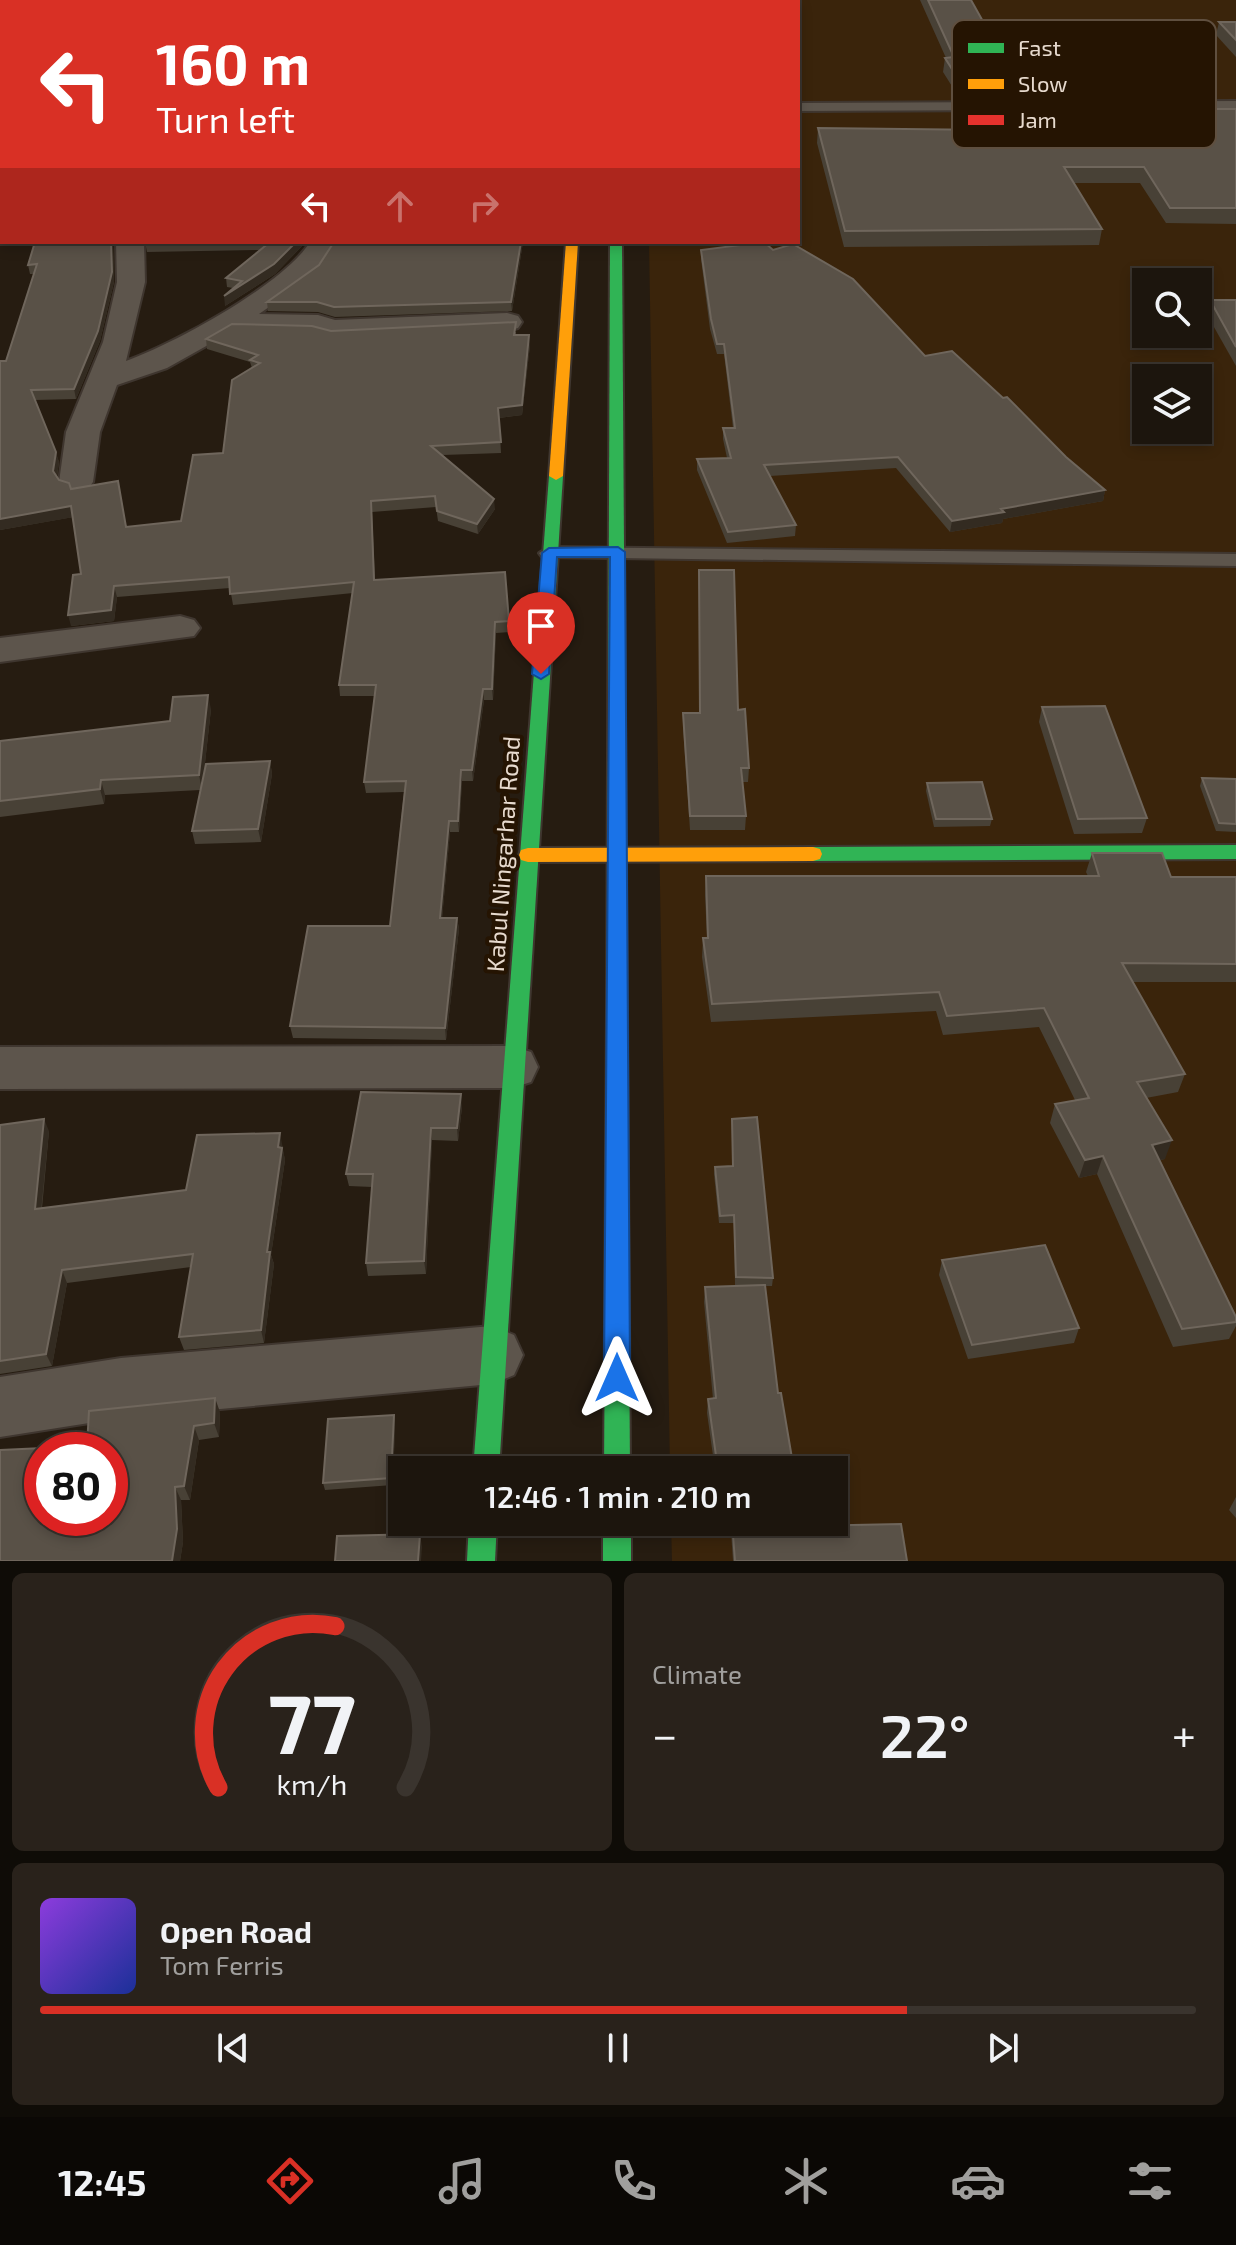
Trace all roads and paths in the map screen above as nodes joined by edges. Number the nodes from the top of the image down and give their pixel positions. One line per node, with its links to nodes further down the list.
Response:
1 (1216, 105): 2 (lane)
2 (1236, 105)
3 (952, 106): 4 (lane)
4 (800, 107)
5 (130, 244): 11 (street)
6 (323, 244): 9 (street)
7 (572, 244): 14 (main road, Kabul Ningarhar Road)
8 (616, 244): 13 (main road)
9 (227, 322): 10 (street); 11 (street)
10 (507, 322)
11 (104, 379): 12 (street)
12 (76, 482)
13 (618, 552): 14 (lane); 15 (lane); 20 (main road)
14 (549, 553): 19 (main road, Kabul Ningarhar Road)
15 (1236, 560)
16 (180, 628): 17 (street)
17 (0, 650)
18 (1236, 852): 20 (main road)
19 (528, 855): 20 (main road); 21 (main road, Kabul Ningarhar Road)
20 (616, 855): 26 (main road)
21 (512, 1067): 22 (street); 23 (main road, Kabul Ningarhar Road)
22 (0, 1068)
23 (492, 1355): 24 (street); 25 (main road, Kabul Ningarhar Road)
24 (0, 1407)
25 (487, 1456)
26 (617, 1456)
27 (482, 1536): 29 (main road)
28 (617, 1536): 30 (main road)
29 (481, 1561)
30 (617, 1561)

